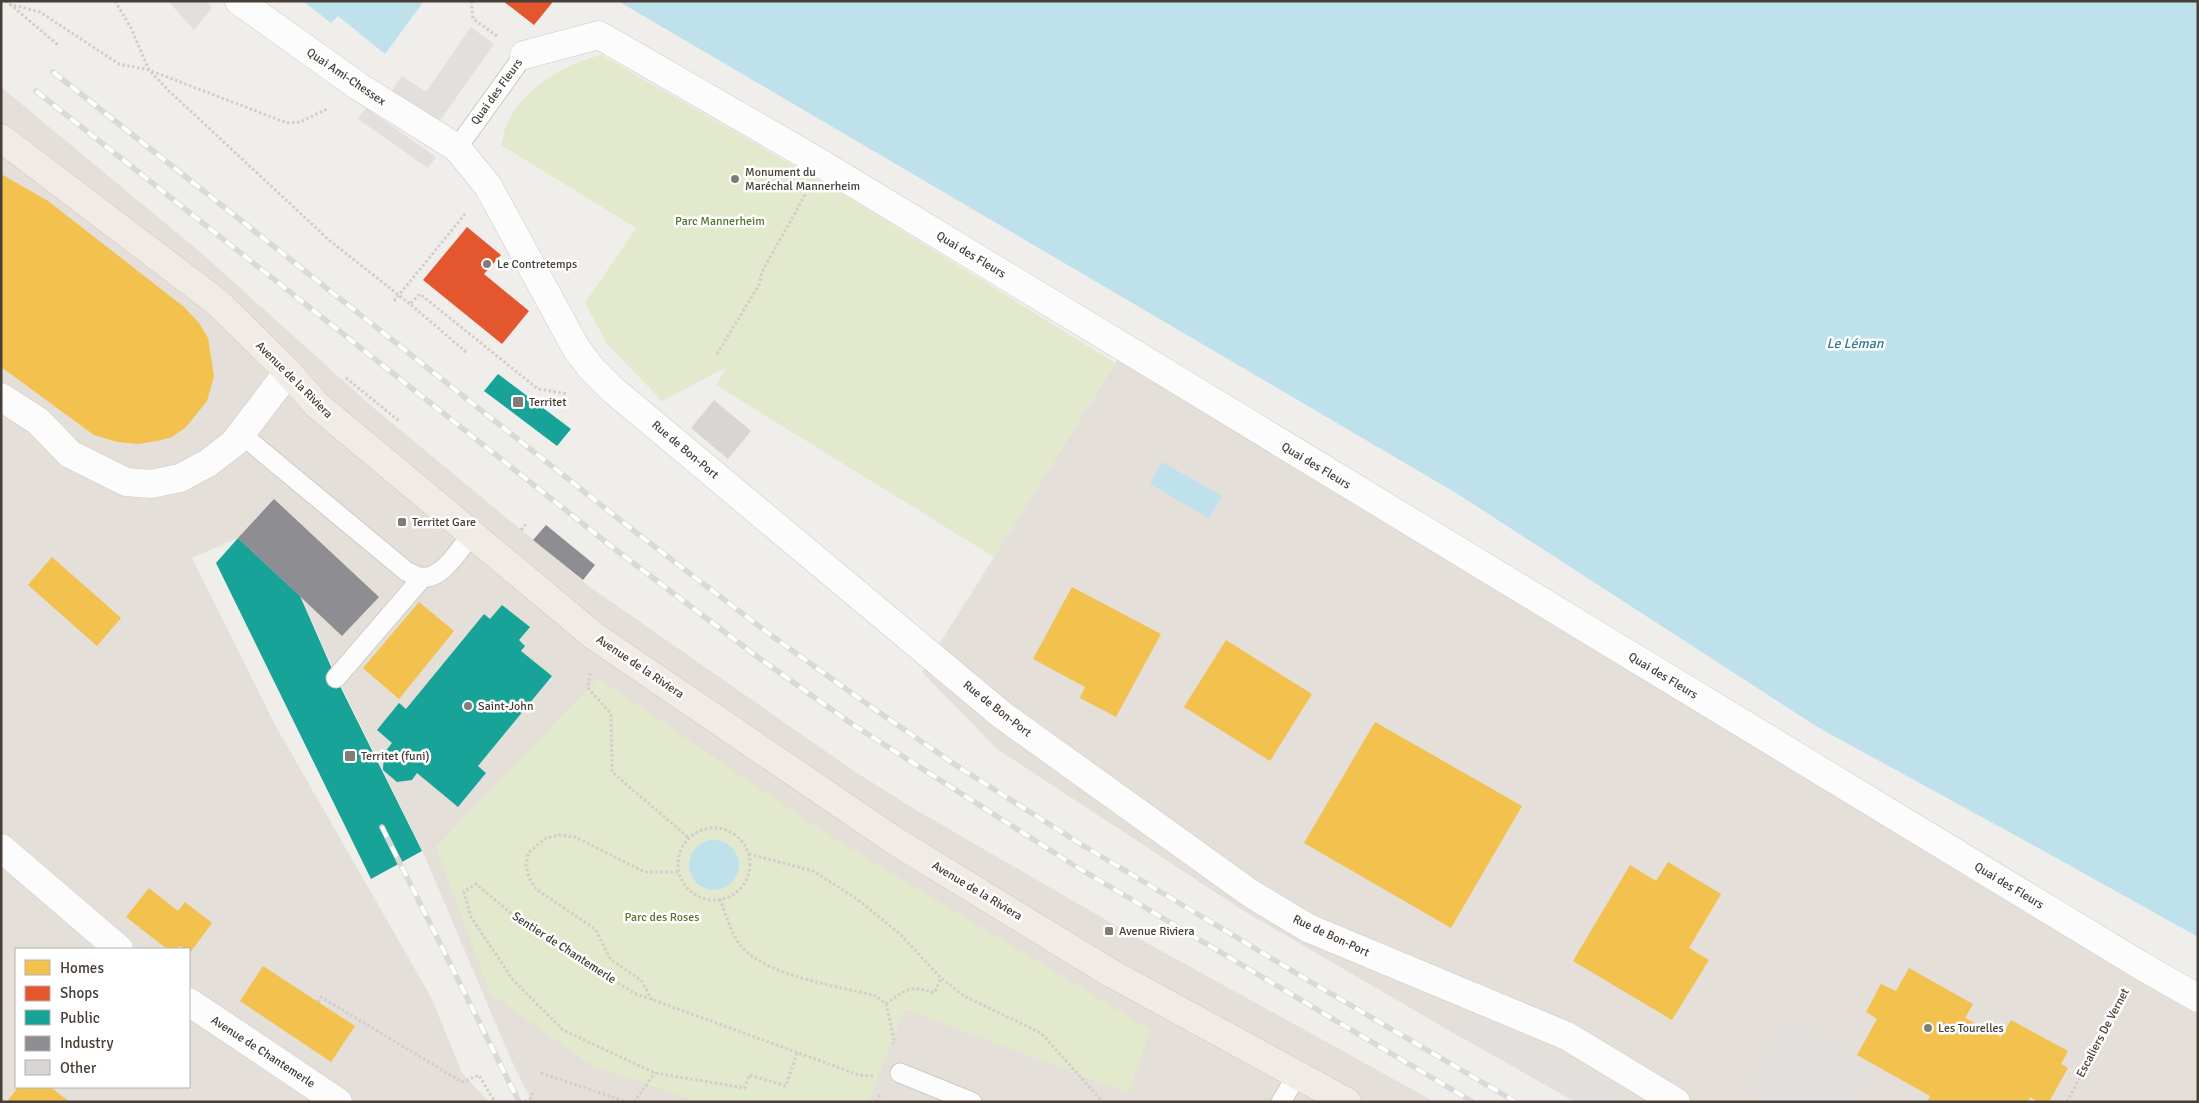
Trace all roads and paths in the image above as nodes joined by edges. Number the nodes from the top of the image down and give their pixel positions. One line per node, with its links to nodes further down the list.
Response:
1 (6, 1): 5 (path)
2 (115, 1): 8 (path)
3 (239, 1): 9 (street, Quai Ami-Chessex)
4 (471, 1): 7 (path)
5 (9, 4): 6 (path); 8 (path)
6 (58, 45)
7 (524, 55): 11 (lane, Quai des Fleurs); 12 (street, Quai des Fleurs)
8 (149, 70): 9 (path); 14 (path)
9 (361, 88): 11 (street, Quai Ami-Chessex)
10 (1, 138): 20 (main road, Avenue de la Riviera)
11 (457, 148): 13 (street, Rue de Bon-Port)
12 (822, 164): 19 (path); 35 (street, Quai des Fleurs)
13 (488, 186): 14 (path); 58 (street, Rue de Bon-Port)
14 (398, 295): 15 (path); 16 (path)
15 (394, 301)
16 (410, 304)
17 (419, 312): 18 (path)
18 (466, 352)
19 (717, 354)
20 (288, 372): 24 (street); 25 (main road, Avenue de la Riviera)
21 (346, 378): 23 (path)
22 (1, 397): 24 (street)
23 (402, 420)
24 (241, 434): 26 (lane)
25 (471, 535): 26 (lane); 27 (main road, Avenue de la Riviera)
26 (422, 578): 28 (lane)
27 (594, 636): 29 (path); 46 (main road, Avenue de la Riviera)
28 (336, 678)
29 (689, 838): 31 (path); 32 (path)
30 (1, 848): 34 (street)
31 (749, 854): 33 (path); 36 (path)
32 (678, 872): 33 (path); 38 (path)
33 (720, 899): 41 (path)
34 (118, 948)
35 (2140, 965): 37 (street, Quai des Fleurs); 59 (path, Escaliers De Vernet)
36 (941, 978): 41 (path); 55 (path)
37 (2198, 998)
38 (652, 1000): 42 (path); 44 (path, Sentier de Chantemerle)
39 (318, 1002): 49 (path)
40 (190, 1003): 48 (street, Avenue de Chantemerle)
41 (886, 1004): 45 (path)
42 (797, 1053): 44 (path); 45 (path)
43 (541, 1073): 51 (path)
44 (655, 1073): 52 (path)
45 (892, 1075): 53 (path); 54 (lane)
46 (1297, 1075): 56 (lane); 57 (main road, Avenue de la Riviera)
47 (534, 1090): 50 (path)
48 (338, 1102)
49 (496, 1102)
50 (525, 1102)
51 (627, 1102)
52 (634, 1102)
53 (877, 1102)
54 (972, 1102)
55 (1103, 1102)
56 (1281, 1102)
57 (1347, 1102)
58 (1676, 1102)
59 (2067, 1102)

